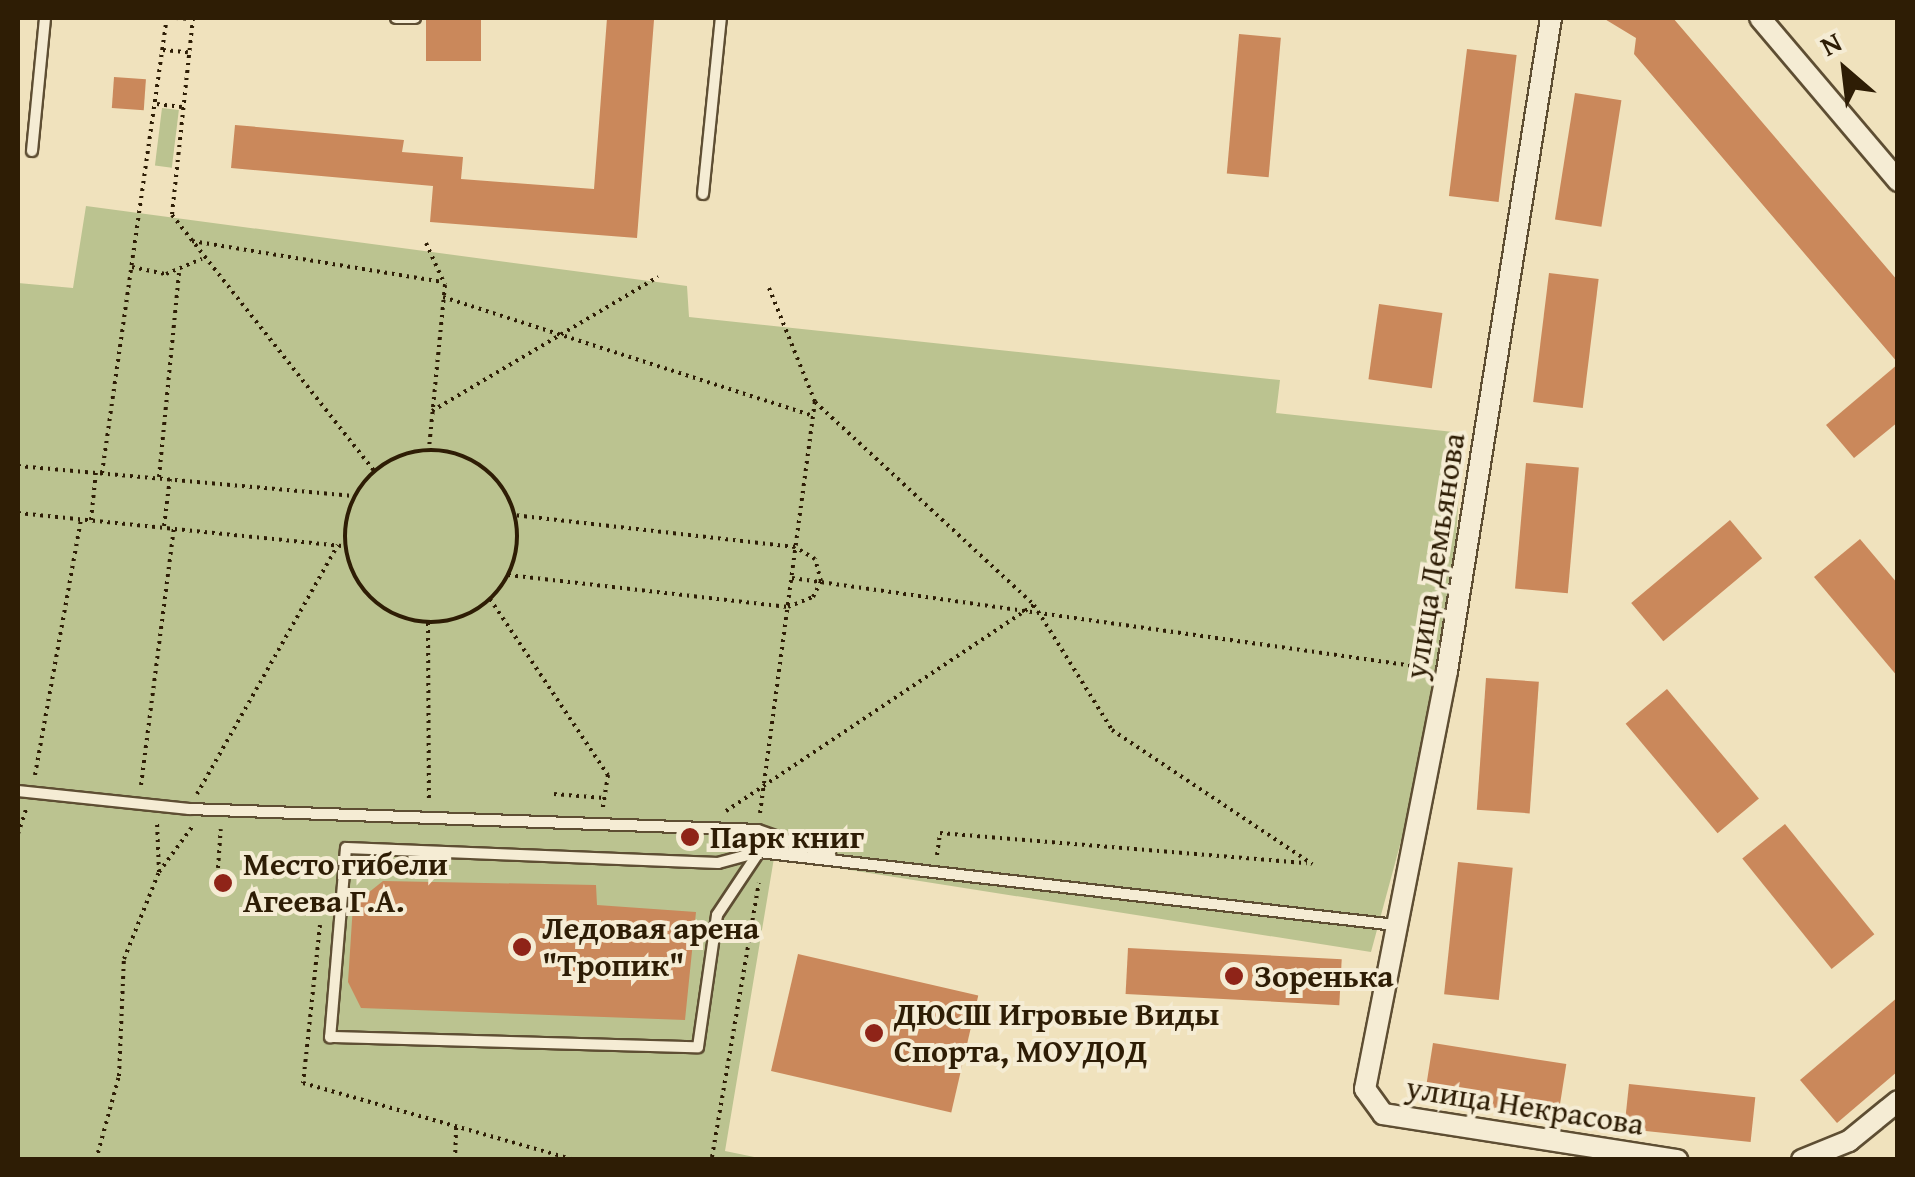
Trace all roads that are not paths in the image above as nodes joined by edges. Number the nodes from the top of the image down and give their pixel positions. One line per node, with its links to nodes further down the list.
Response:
1 (45, 18): 7 (lane)
2 (396, 18): 3 (lane)
3 (415, 18)
4 (720, 18): 9 (lane)
5 (1552, 18): 13 (street, улица Демьянова)
6 (1760, 18): 8 (street)
7 (32, 151)
8 (1898, 180)
9 (703, 194)
10 (18, 791): 12 (lane)
11 (762, 852): 11 (lane); 12 (lane)
12 (850, 862): 13 (lane)
13 (1396, 925): 15 (street, улица Демьянова)
14 (1898, 1101): 17 (street)
15 (1367, 1102): 16 (street, улица Некрасова)
16 (1677, 1160)
17 (1802, 1160)

